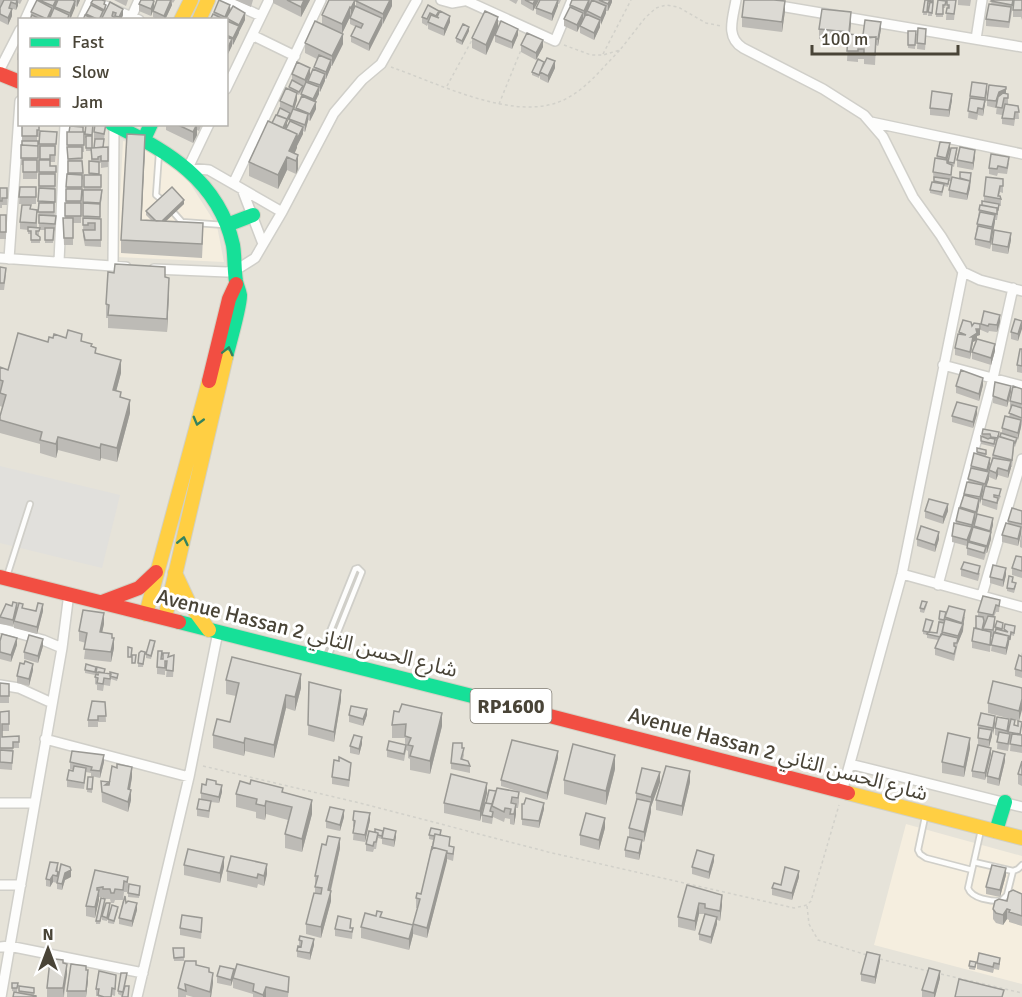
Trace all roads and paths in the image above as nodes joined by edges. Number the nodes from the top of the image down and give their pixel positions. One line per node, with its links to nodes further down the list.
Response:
1 (34, 0): 18 (street)
2 (91, 0): 19 (street); 20 (street)
3 (139, 0): 20 (street)
4 (191, 0): 21 (main road)
5 (208, 0): 22 (main road)
6 (225, 0): 17 (street)
7 (269, 0): 17 (street)
8 (321, 0): 33 (street)
9 (417, 0): 34 (street)
10 (441, 0): 11 (street)
11 (468, 0): 24 (street)
12 (572, 0): 29 (street)
13 (630, 0): 32 (path)
14 (736, 0): 23 (street)
15 (982, 0): 28 (street)
16 (768, 4): 28 (street)
17 (261, 16): 26 (street)
18 (26, 18)
19 (82, 18)
20 (134, 18)
21 (182, 18)
22 (200, 18)
23 (731, 28): 31 (path); 41 (street)
24 (529, 30): 29 (street); 39 (path)
25 (18, 34): 35 (street)
26 (252, 35): 33 (street); 37 (street)
27 (472, 39): 38 (path)
28 (976, 39): 30 (street)
29 (555, 41): 32 (path)
30 (1022, 47)
31 (620, 50): 32 (path); 39 (path)
32 (603, 55)
33 (295, 56): 51 (street)
34 (381, 64): 38 (path); 53 (street)
35 (0, 71): 36 (main road)
36 (18, 81)
37 (228, 85)
38 (446, 87): 39 (path)
39 (499, 105)
40 (18, 122): 58 (street)
41 (872, 122): 49 (street); 63 (street)
42 (65, 126): 59 (street)
43 (113, 126): 60 (street)
44 (150, 126): 47 (main road)
45 (208, 126): 50 (street)
46 (130, 128): 47 (main road)
47 (144, 139): 48 (main road)
48 (159, 147): 50 (main road); 52 (lane)
49 (1022, 154)
50 (188, 168): 51 (street); 56 (main road)
51 (238, 186): 53 (street); 55 (street)
52 (162, 200)
53 (282, 212): 57 (street)
54 (174, 213): 56 (lane)
55 (253, 216): 56 (main road); 57 (street)
56 (227, 225): 64 (main road)
57 (263, 244): 64 (street)
58 (5, 258): 59 (street)
59 (59, 262): 60 (street)
60 (113, 266): 61 (street)
61 (136, 267)
62 (147, 268): 64 (street)
63 (963, 273): 65 (street); 66 (street)
64 (236, 277): 71 (main road, one-way to 71); 72 (main road, one-way to 64)
65 (1017, 290): 67 (street)
66 (943, 365): 67 (street); 73 (street)
67 (993, 378): 68 (street); 75 (street)
68 (1022, 386)
69 (1022, 459): 78 (street)
70 (30, 504): 74 (lane)
71 (158, 570): 80 (main road); 82 (main road)
72 (175, 573): 83 (main road); 85 (main road)
73 (902, 574): 75 (street); 92 (street)
74 (3, 578): 76 (main road, Avenue Hassan 2 شارع الحسن الثاني / RP1600)
75 (938, 585): 78 (street)
76 (69, 594): 80 (main road, Avenue Hassan 2 شارع الحسن الثاني / RP1600); 86 (street)
77 (344, 594): 79 (lane); 79 (lane); 87 (lane)
78 (982, 595): 81 (street)
79 (352, 597): 87 (lane)
80 (102, 602): 82 (main road, Avenue Hassan 2 شارع الحسن الثاني / RP1600)
81 (1022, 607)
82 (146, 614): 83 (main road, Avenue Hassan 2 شارع الحسن الثاني / RP1600)
83 (165, 618): 85 (main road, Avenue Hassan 2 شارع الحسن الثاني / RP1600)
84 (0, 628): 86 (street)
85 (214, 631): 87 (main road, Avenue Hassan 2 شارع الحسن الثاني / RP1600); 91 (street)
86 (62, 648): 89 (street)
87 (323, 659): 94 (main road, Avenue Hassan 2 شارع الحسن الثاني / RP1600)
88 (0, 686): 89 (street)
89 (52, 703): 90 (street)
90 (45, 740): 93 (street); 97 (street)
91 (191, 763): 93 (street); 109 (path)
92 (850, 764): 94 (street); 95 (street)
93 (189, 777): 111 (street)
94 (842, 792): 99 (main road, Avenue Hassan 2 شارع الحسن الثاني / RP1600); 109 (path)
95 (1005, 802): 98 (street); 101 (main road)
96 (0, 803): 97 (street)
97 (34, 803): 108 (street)
98 (1022, 807)
99 (926, 814): 100 (main road, Avenue Hassan 2 شارع الحسن الثاني / RP1600); 105 (lane)
100 (982, 828): 101 (main road, Avenue Hassan 2 شارع الحسن الثاني / RP1600); 103 (lane)
101 (996, 831): 102 (main road, Avenue Hassan 2 شارع الحسن الثاني / RP1600)
102 (1022, 838)
103 (974, 861): 105 (lane); 106 (lane)
104 (1022, 866): 106 (lane)
105 (972, 870): 106 (lane)
106 (1013, 871)
107 (0, 885): 108 (street)
108 (21, 885): 110 (street)
109 (807, 905): 112 (path)
110 (5, 947): 111 (street); 113 (street)
111 (143, 973): 114 (street)
112 (1022, 993)
113 (1, 997)
114 (137, 997)

